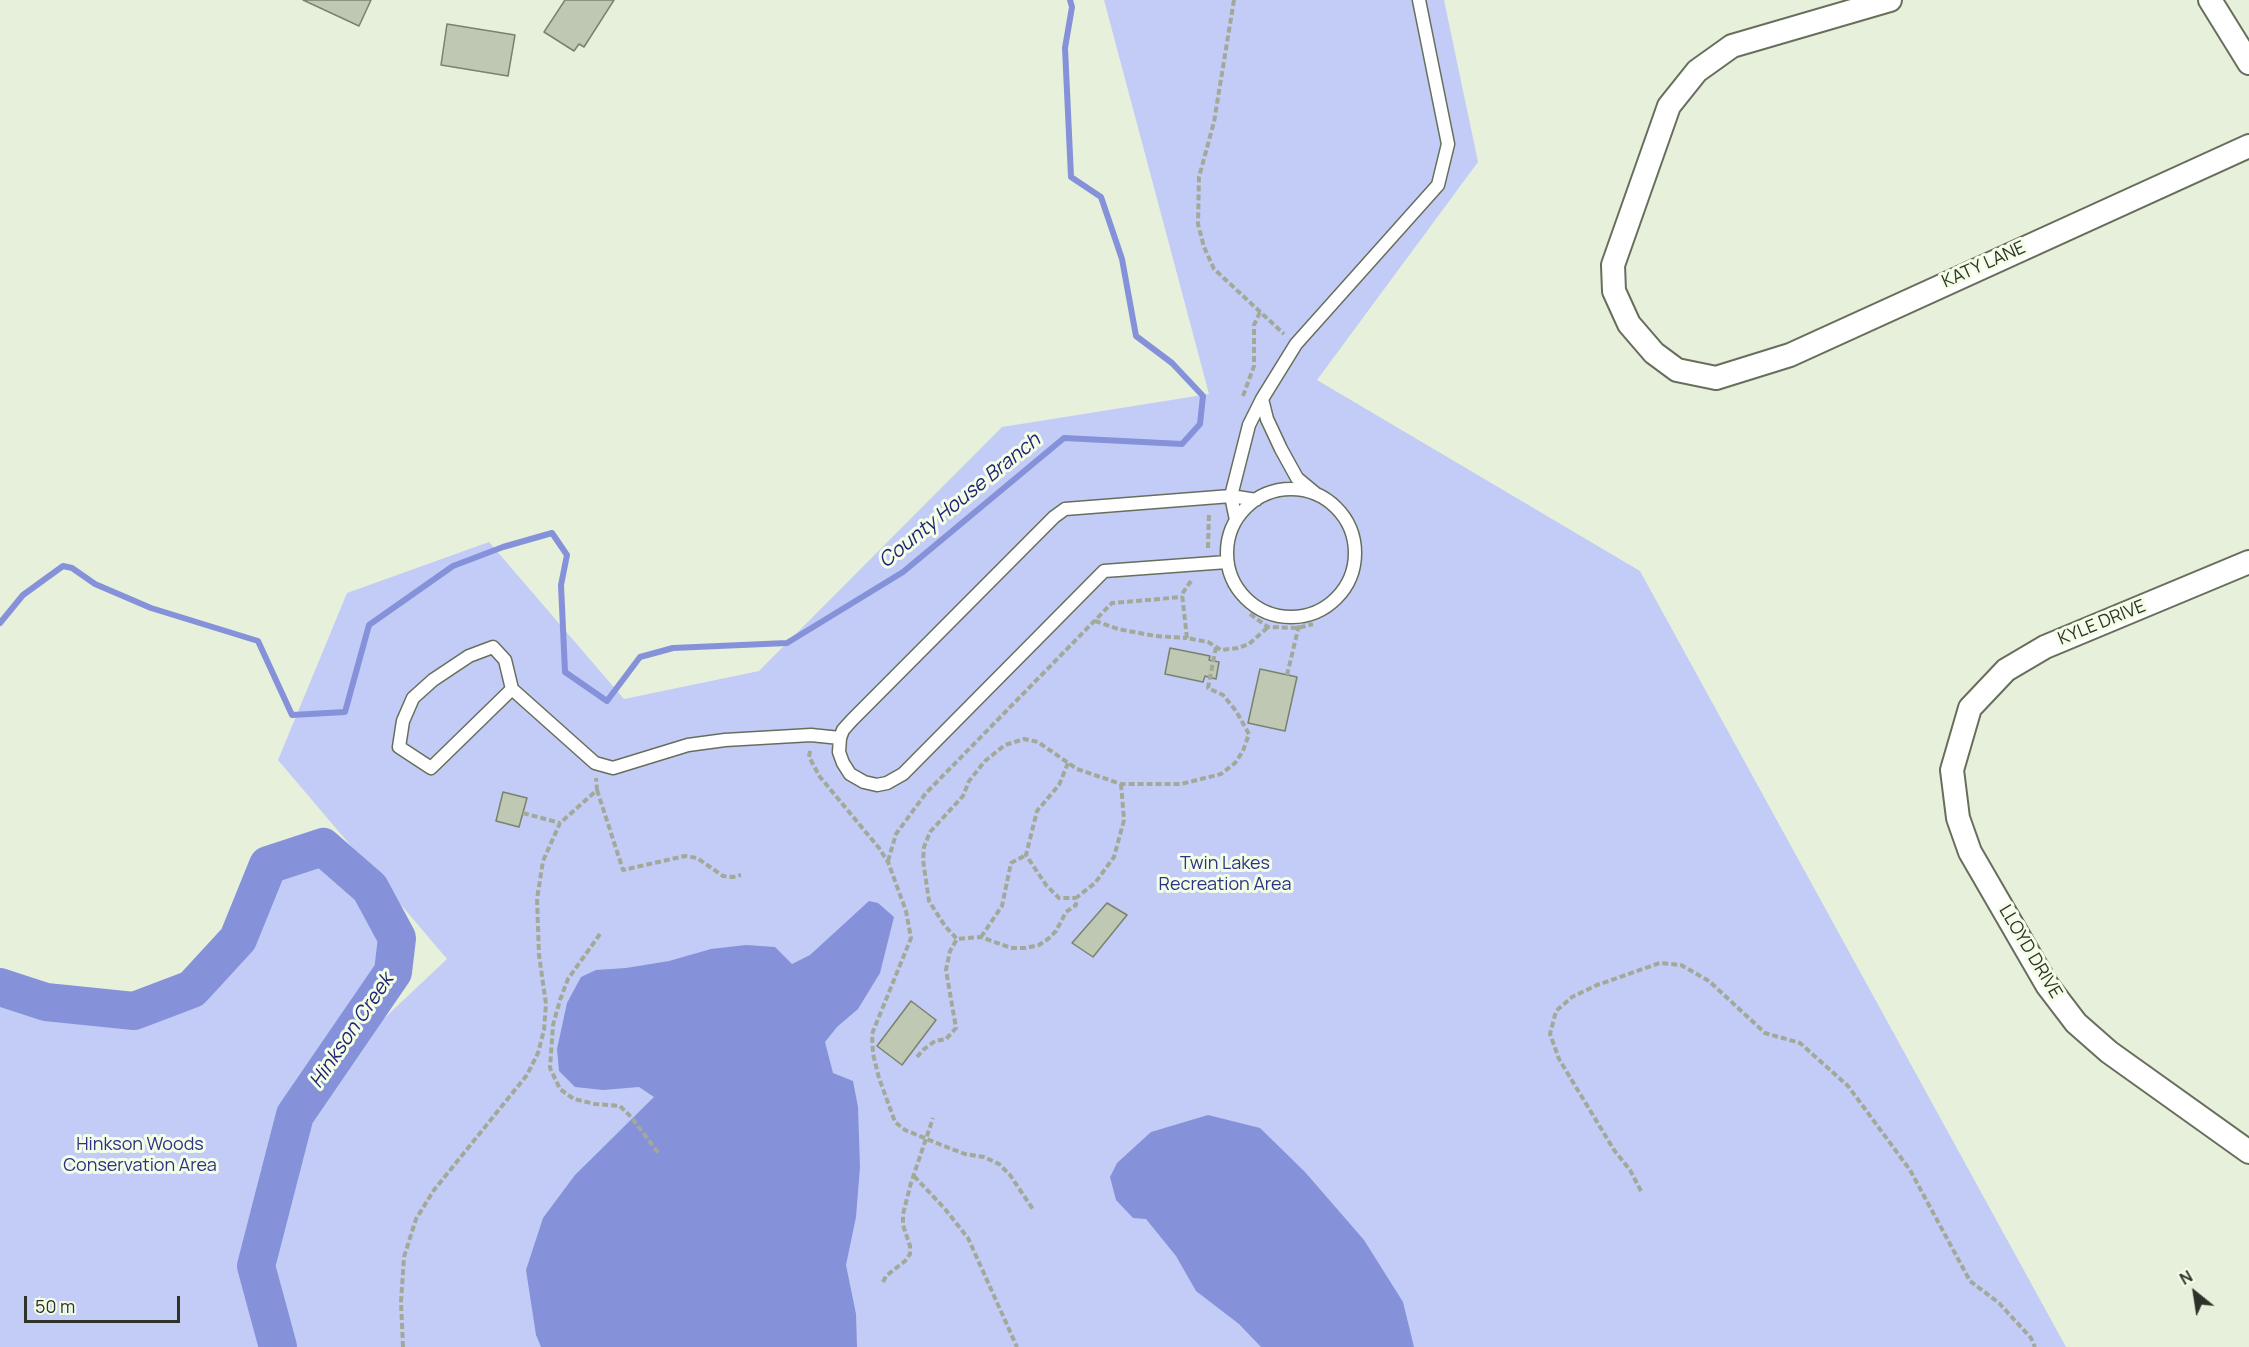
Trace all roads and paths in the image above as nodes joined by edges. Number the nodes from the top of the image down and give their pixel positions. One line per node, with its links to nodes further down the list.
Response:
1 (1234, 0): 7 (path)
2 (1419, 0): 7 (lane)
3 (1890, 0): 6 (street, KATY LANE)
4 (2210, 0): 5 (street)
5 (2249, 63)
6 (2249, 146)
7 (1296, 344): 8 (lane)
8 (1262, 399): 9 (lane); 10 (lane)
9 (1318, 495): 11 (lane); 17 (lane)
10 (1231, 496): 11 (lane); 12 (lane); 26 (lane)
11 (1256, 500): 12 (lane)
12 (1236, 520): 13 (lane)
13 (1227, 562): 17 (lane); 26 (lane)
14 (2249, 562): 24 (street, KYLE DRIVE)
15 (1250, 614): 19 (path)
16 (1095, 621): 20 (path); 20 (path); 34 (path)
17 (1299, 622): 18 (path); 19 (path); 22 (path)
18 (1313, 624)
19 (1268, 627): 21 (path)
20 (1187, 638): 21 (path)
21 (1216, 647): 29 (path)
22 (1287, 675)
23 (512, 689): 23 (lane); 27 (lane)
24 (1970, 708): 43 (street, LLOYD DRIVE)
25 (811, 735): 26 (lane); 27 (lane); 34 (path)
26 (840, 738)
27 (595, 763): 30 (path)
28 (1068, 763): 29 (path); 33 (path); 39 (path)
29 (1121, 784): 36 (path)
30 (597, 790): 32 (path); 35 (path)
31 (523, 813): 32 (path)
32 (561, 823): 49 (path)
33 (1026, 855): 36 (path); 38 (path)
34 (888, 862): 42 (path)
35 (741, 875)
36 (1076, 898): 38 (path)
37 (600, 934): 44 (path)
38 (981, 937): 39 (path)
39 (957, 939): 40 (path)
40 (917, 1057)
41 (933, 1118): 42 (path)
42 (926, 1138): 45 (path); 47 (path)
43 (2249, 1152)
44 (659, 1154)
45 (914, 1176): 48 (path); 50 (path)
46 (1641, 1191): 51 (path)
47 (1034, 1211)
48 (883, 1282)
49 (403, 1347)
50 (1017, 1347)
51 (2036, 1347)

